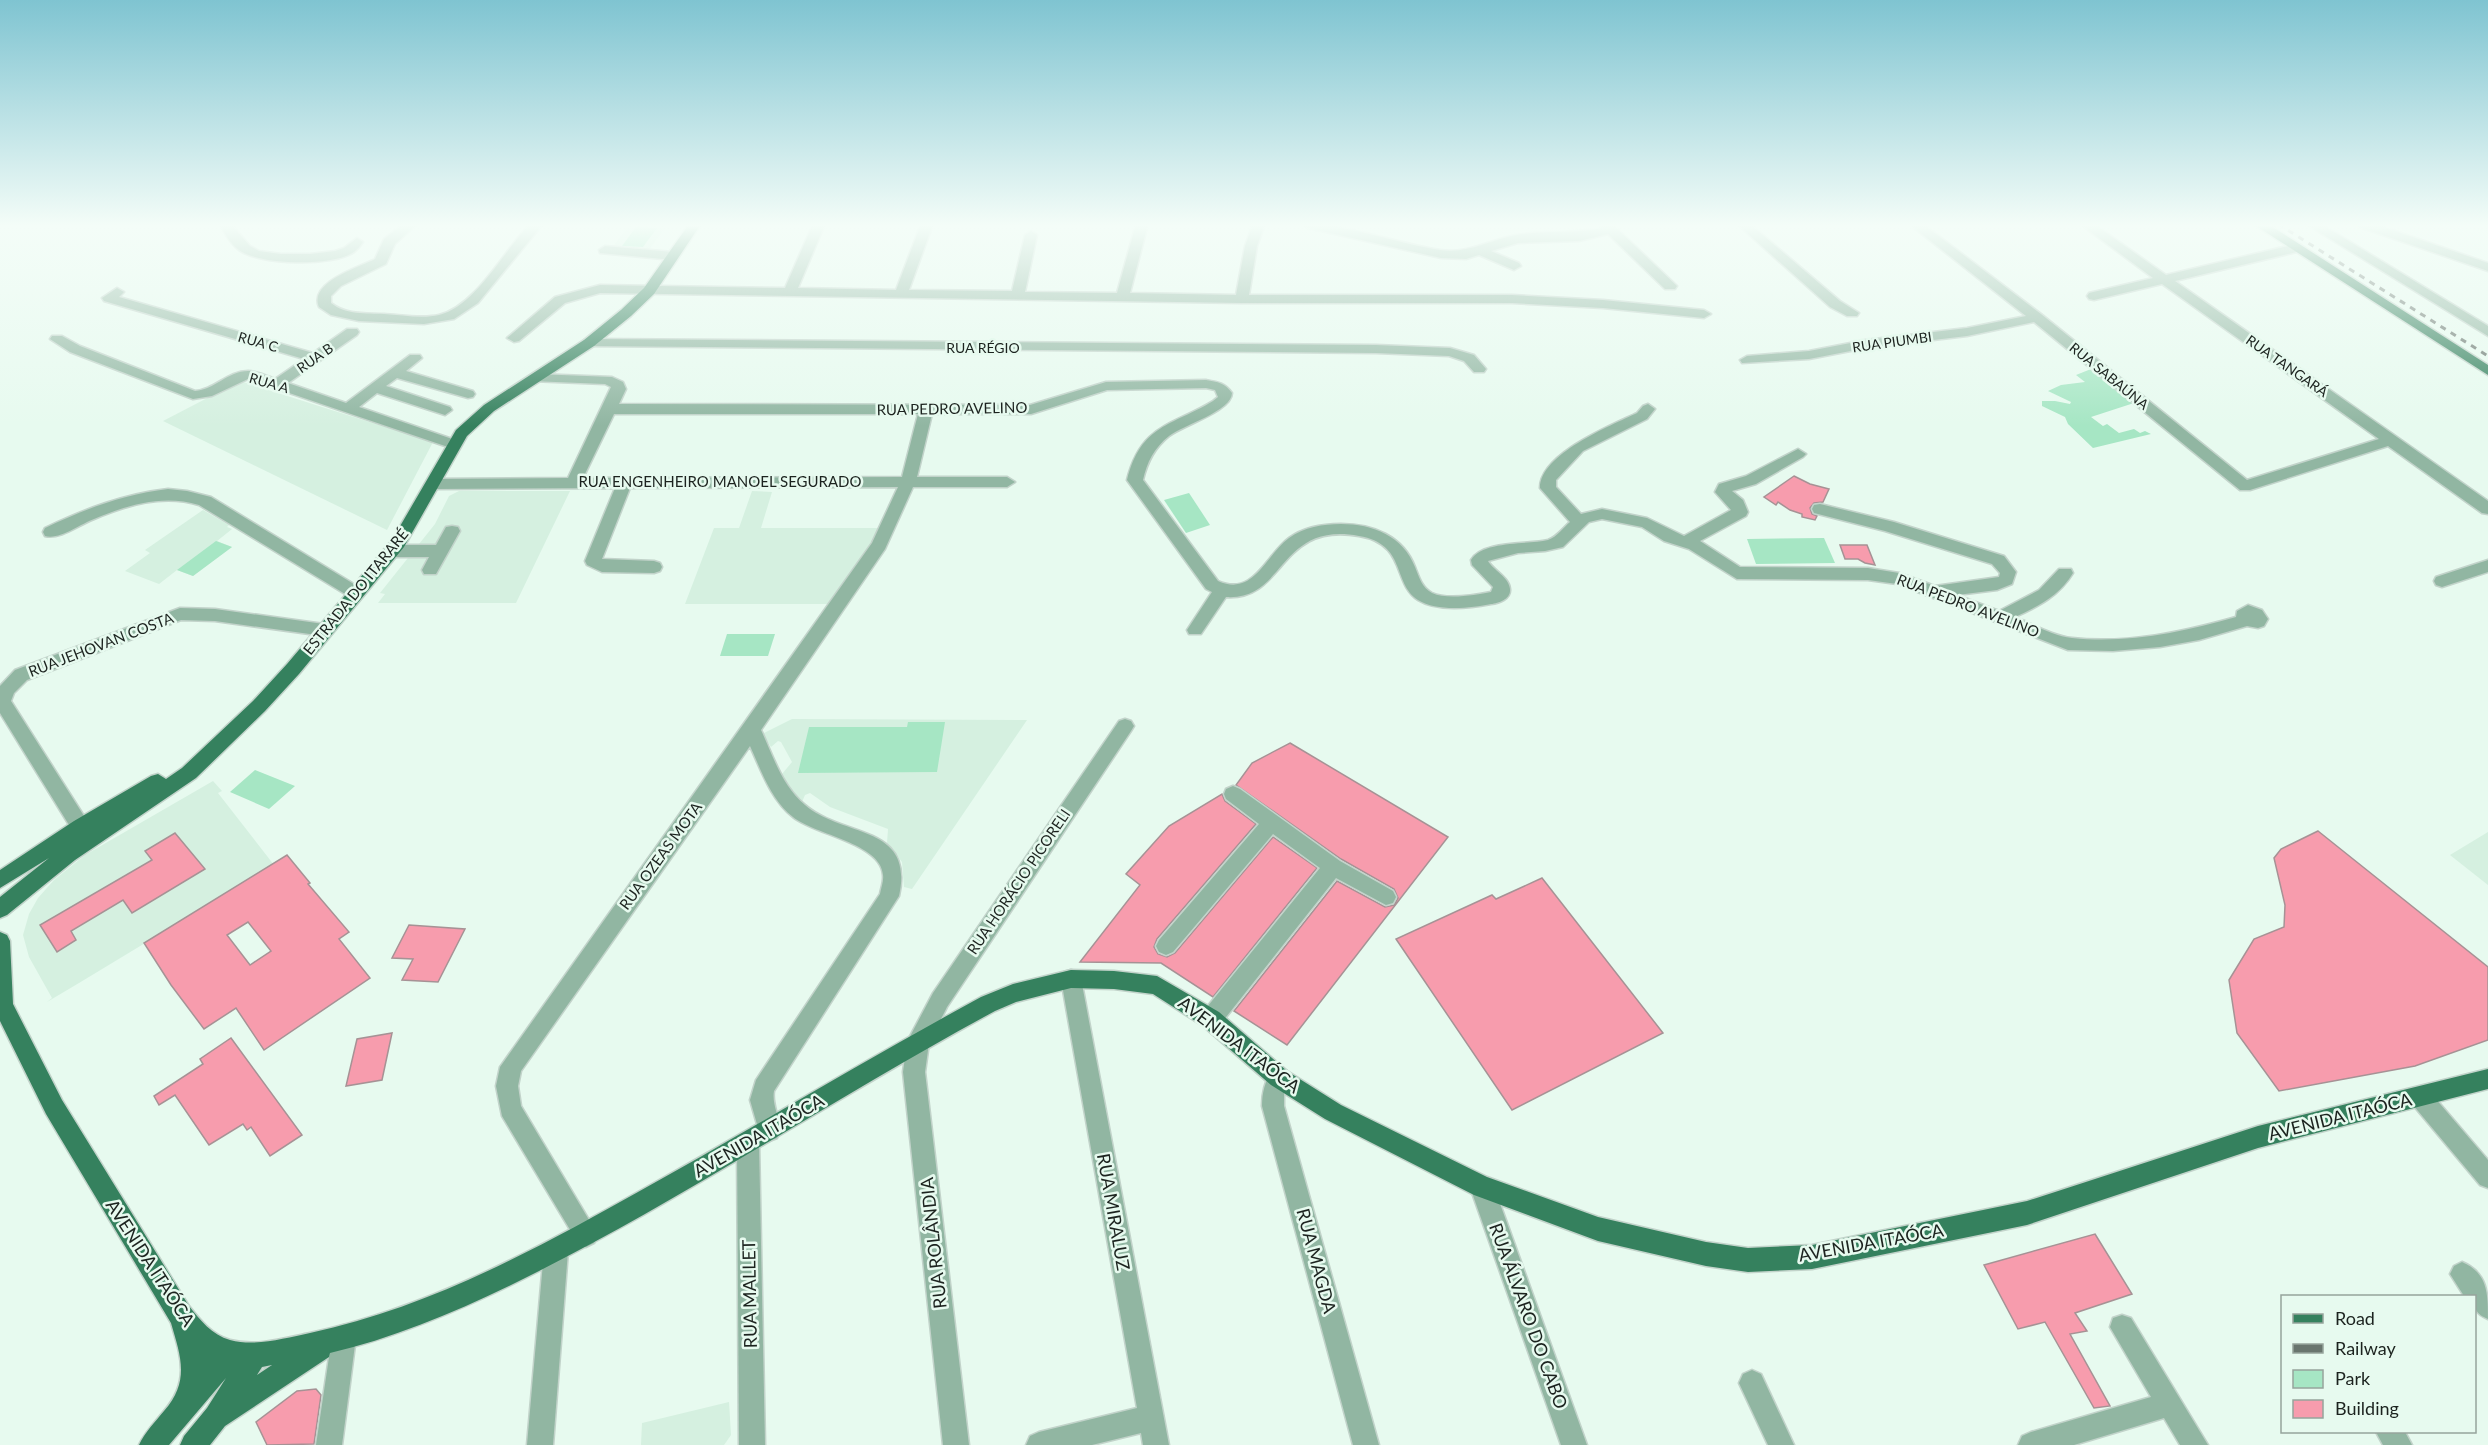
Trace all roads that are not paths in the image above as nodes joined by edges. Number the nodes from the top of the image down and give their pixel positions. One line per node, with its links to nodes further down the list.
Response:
1 (327, 291): 2 (street)
2 (479, 291)
3 (589, 291): 27 (street)
4 (649, 291): 29 (main road, ESTRADA DO ITARARÉ)
5 (710, 291): 16 (street)
6 (1019, 291): 18 (street)
7 (1124, 291): 19 (street)
8 (1243, 291): 21 (street)
9 (1821, 291): 23 (street)
10 (2003, 291): 24 (street, RUA SABAÚNA)
11 (2111, 291): 20 (street)
12 (2181, 291): 45 (street, RUA TANGARÁ)
13 (2364, 291): 34 (main road)
14 (2422, 291): 26 (street)
15 (117, 292): 30 (street, RUA C)
16 (789, 292): 17 (street)
17 (902, 293): 18 (street)
18 (1018, 295): 19 (street)
19 (1123, 296): 21 (street)
20 (2094, 296)
21 (1242, 299): 22 (street)
22 (1704, 314)
23 (1852, 314)
24 (2036, 317): 32 (street, RUA PIUMBI); 45 (street, RUA SABAÚNA)
25 (352, 332): 30 (street, RUA B)
26 (2488, 332)
27 (514, 338)
28 (57, 339): 37 (street, RUA A)
29 (589, 343): 33 (street, RUA RÉGIO); 36 (main road, ESTRADA DO ITARARÉ)
30 (315, 358): 37 (street, RUA B)
31 (415, 358): 35 (street)
32 (1747, 360)
33 (1479, 369)
34 (2488, 371)
35 (396, 373): 38 (street); 39 (street)
36 (536, 378): 41 (street); 46 (main road, ESTRADA DO ITARARÉ)
37 (277, 384): 40 (street, RUA A)
38 (376, 388): 40 (street); 43 (street)
39 (468, 394)
40 (348, 408): 46 (street, RUA A)
41 (609, 409): 44 (street, RUA PEDRO AVELINO); 51 (street)
42 (1648, 409): 57 (street)
43 (445, 410)
44 (926, 410): 49 (street, RUA OZEAS MOTA); 68 (street, RUA PEDRO AVELINO)
45 (2390, 440): 56 (street, RUA TANGARÁ)
46 (453, 444): 53 (main road, ESTRADA DO ITARARÉ)
47 (1798, 454): 60 (street)
48 (153, 481): 54 (street)
49 (908, 482): 50 (street, RUA ENGENHEIRO MANOEL SEGURADO); 52 (street, RUA ENGENHEIRO MANOEL SEGURADO); 78 (street, RUA OZEAS MOTA)
50 (1007, 482)
51 (573, 483): 52 (street, RUA ENGENHEIRO MANOEL SEGURADO); 53 (street, RUA ENGENHEIRO MANOEL SEGURADO)
52 (625, 483): 64 (street)
53 (433, 484): 61 (main road, ESTRADA DO ITARARÉ)
54 (170, 495): 59 (street); 70 (street)
55 (1820, 509): 69 (street)
56 (2488, 509)
57 (1580, 522): 60 (street, RUA PEDRO AVELINO); 68 (street, RUA PEDRO AVELINO)
58 (452, 531): 62 (street)
59 (51, 532)
60 (1685, 542): 69 (street, RUA PEDRO AVELINO)
61 (393, 551): 62 (street); 70 (main road, ESTRADA DO ITARARÉ)
62 (441, 551): 65 (street)
63 (2488, 566): 67 (street)
64 (654, 567)
65 (430, 570)
66 (2065, 573): 71 (street)
67 (2442, 581)
68 (1222, 590): 74 (street)
69 (1934, 592): 71 (street, RUA PEDRO AVELINO)
70 (357, 593): 73 (main road, ESTRADA DO ITARARÉ)
71 (2000, 617): 72 (street, RUA PEDRO AVELINO)
72 (2247, 620)
73 (324, 630): 75 (street, RUA JEHOVAN COSTA); 79 (main road, ESTRADA DO ITARARÉ)
74 (1195, 630)
75 (123, 635): 76 (street); 82 (street, RUA JEHOVAN COSTA)
76 (72, 641)
77 (1125, 726): 92 (street, RUA HORÁCIO PICORELI)
78 (752, 729): 96 (street); 100 (street, RUA OZEAS MOTA)
79 (207, 754): 82 (main road, ESTRADA DO ITARARÉ); 86 (main road, ESTRADA DO ITARARÉ)
80 (1233, 794): 81 (street)
81 (1272, 822): 83 (street); 88 (street)
82 (81, 827): 84 (main road, ESTRADA DO ITARARÉ)
83 (1333, 867): 85 (street); 91 (street)
84 (0, 880)
85 (1386, 897)
86 (0, 909)
87 (0, 941): 90 (main road, AVENIDA ITAÓCA)
88 (1166, 946)
89 (1071, 979): 91 (main road, AVENIDA ITAÓCA); 92 (main road, AVENIDA ITAÓCA); 112 (street, RUA MIRALUZ)
90 (2, 1003): 104 (main road, AVENIDA ITAÓCA)
91 (1211, 1019): 93 (main road, AVENIDA ITAÓCA)
92 (918, 1042): 96 (main road, AVENIDA ITAÓCA); 118 (street, RUA ROLÂNDIA)
93 (1279, 1078): 99 (main road, AVENIDA ITAÓCA); 121 (street, RUA MAGDA)
94 (2488, 1079): 95 (main road, AVENIDA ITAÓCA)
95 (2421, 1098): 98 (street); 99 (main road, AVENIDA ITAÓCA)
96 (769, 1130): 97 (main road, AVENIDA ITAÓCA)
97 (747, 1143): 100 (main road, AVENIDA ITAÓCA); 117 (street, RUA MALLET)
98 (2488, 1177)
99 (1482, 1187): 122 (street, RUA ÁLVARO DO CABO)
100 (586, 1235): 101 (main road, AVENIDA ITAÓCA)
101 (556, 1251): 106 (main road, AVENIDA ITAÓCA); 116 (street)
102 (2462, 1274): 103 (street)
103 (2488, 1307)
104 (180, 1315): 107 (main road, AVENIDA ITAÓCA); 110 (main road)
105 (2122, 1327): 109 (street)
106 (339, 1338): 107 (main road, AVENIDA ITAÓCA); 111 (main road); 115 (street)
107 (243, 1354): 110 (main road); 111 (main road)
108 (1752, 1383): 123 (street)
109 (2169, 1404): 124 (street); 125 (street)
110 (183, 1408): 113 (main road)
111 (216, 1417): 114 (main road)
112 (1150, 1418): 119 (street); 120 (street, RUA MIRALUZ)
113 (152, 1445)
114 (193, 1445)
115 (328, 1445)
116 (540, 1445)
117 (752, 1445)
118 (956, 1445)
119 (1040, 1445)
120 (1156, 1445)
121 (1366, 1445)
122 (1574, 1445)
123 (1781, 1445)
124 (2031, 1445)
125 (2195, 1445)

